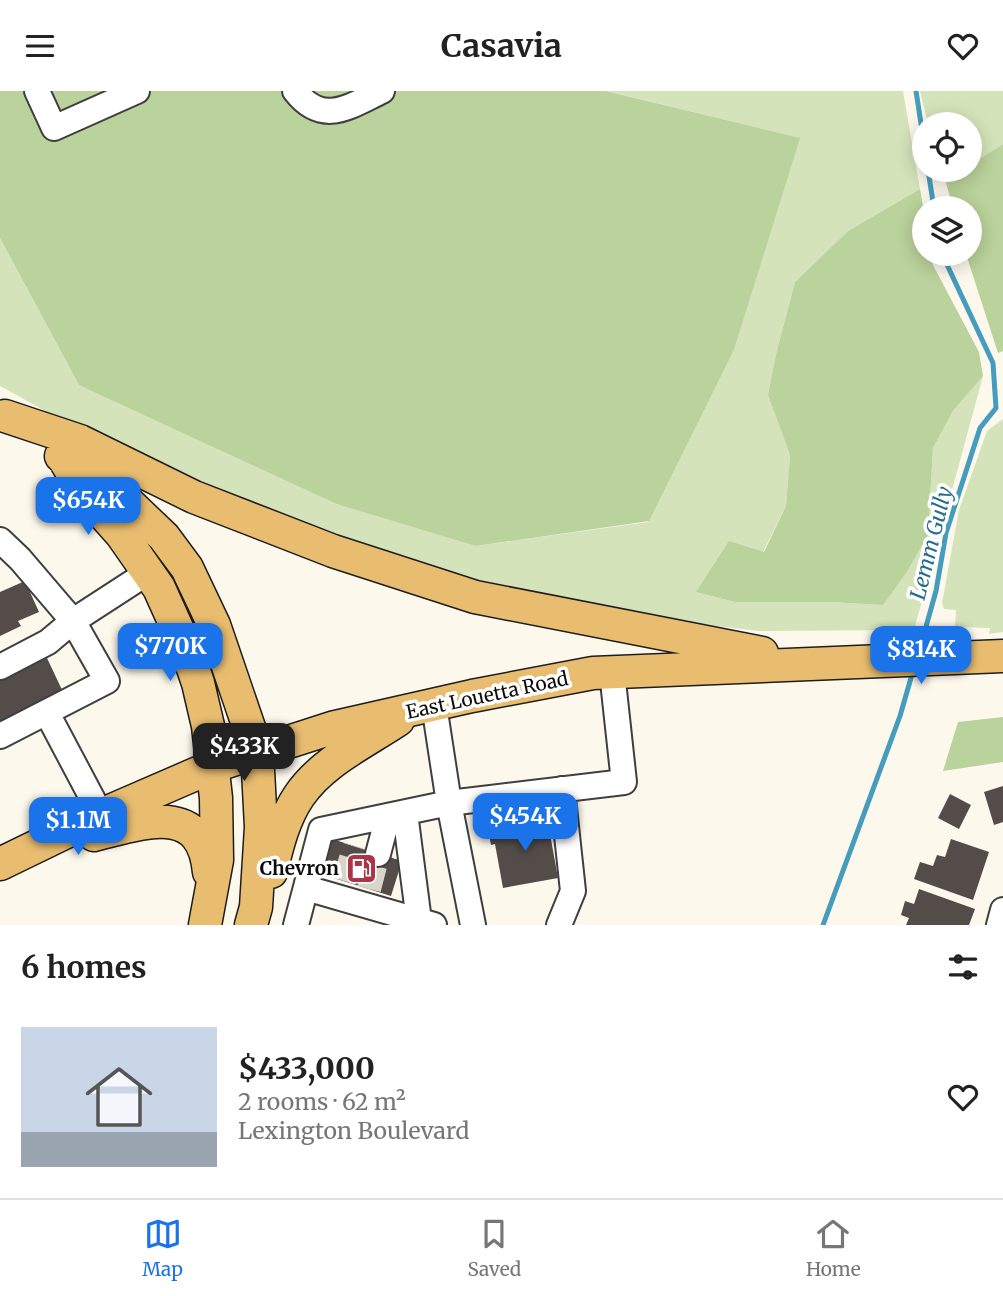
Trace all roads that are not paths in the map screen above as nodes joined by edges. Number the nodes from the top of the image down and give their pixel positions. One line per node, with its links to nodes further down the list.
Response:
1 (37, 91): 2 (street)
2 (137, 91)
3 (295, 91): 4 (street)
4 (382, 91)
5 (2, 417): 6 (main road); 11 (main road)
6 (63, 457): 8 (main road); 17 (main road)
7 (0, 540): 9 (street)
8 (147, 573): 9 (street); 18 (main road)
9 (73, 621): 12 (street); 15 (street)
10 (991, 657): 11 (main road, East Louetta Road)
11 (810, 662): 13 (main road, East Louetta Road)
12 (0, 667)
13 (612, 672): 14 (main road, East Louetta Road); 19 (street)
14 (424, 707): 17 (main road, East Louetta Road); 20 (street); 29 (main road)
15 (47, 713): 16 (street); 22 (street)
16 (0, 736)
17 (257, 751): 18 (main road, East Louetta Road); 29 (main road)
18 (214, 766): 22 (main road, East Louetta Road); 28 (main road)
19 (562, 789): 20 (street); 33 (street)
20 (449, 803): 21 (street); 32 (street)
21 (396, 814): 23 (street); 23 (street); 30 (street)
22 (101, 815): 24 (main road, East Louetta Road)
23 (362, 822): 26 (street)
24 (31, 850): 25 (main road, East Louetta Road); 28 (main road)
25 (0, 864)
26 (306, 888): 30 (street); 31 (street)
27 (1003, 910): 34 (street)
28 (208, 911)
29 (253, 916)
30 (411, 921)
31 (296, 925)
32 (473, 925)
33 (559, 925)
34 (999, 925)

